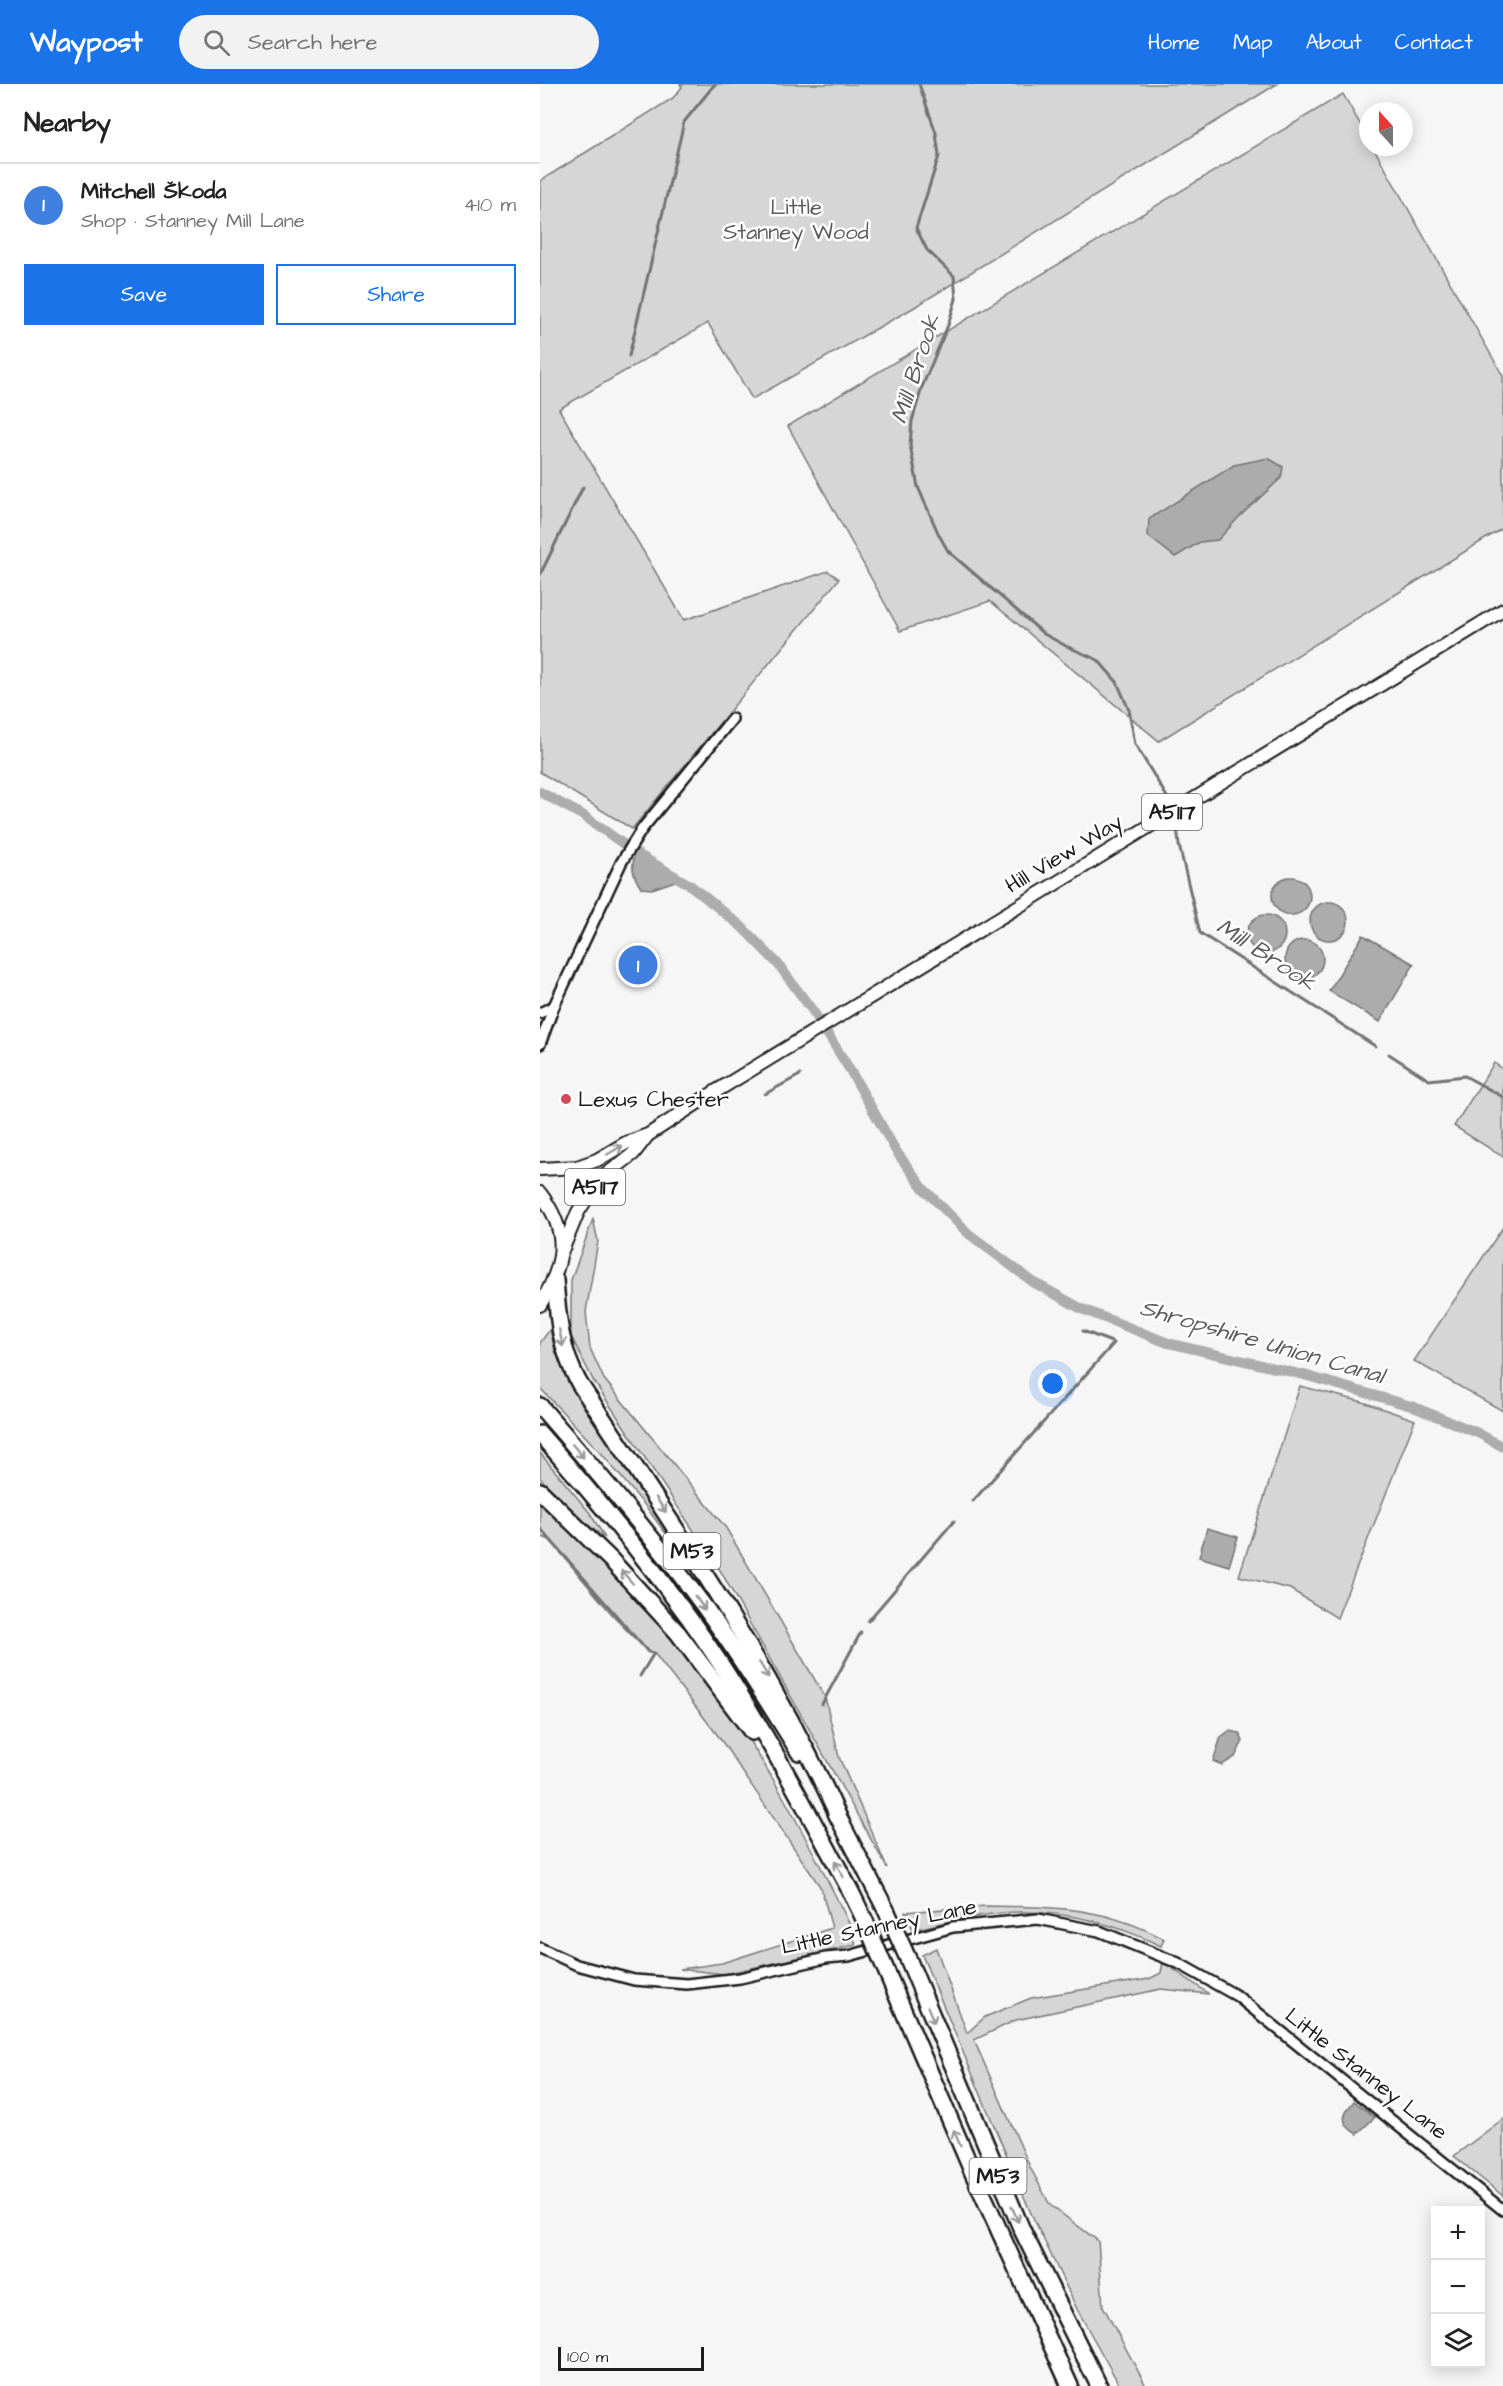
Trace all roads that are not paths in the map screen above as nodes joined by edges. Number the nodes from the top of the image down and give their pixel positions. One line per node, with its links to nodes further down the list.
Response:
1 (1503, 610): 6 (main road, Hill View Way / A5117)
2 (732, 718): 3 (street)
3 (554, 1006): 4 (street); 5 (street)
4 (540, 1013)
5 (540, 1044)
6 (648, 1135): 7 (main road, Hill View Way / A5117, one-way to 6); 9 (main road, Hill View Way / A5117)
7 (540, 1169)
8 (540, 1193): 9 (main road)
9 (561, 1252): 10 (main road)
10 (555, 1280): 11 (main road); 16 (highway, M53, one-way to 16)
11 (540, 1305)
12 (540, 1406): 16 (highway, M53, one-way to 16)
13 (540, 1434): 15 (highway, M53)
14 (540, 1491): 15 (highway, M53, one-way to 14)
15 (804, 1805): 19 (highway, M53, one-way to 15, bridge)
16 (841, 1822): 22 (highway, M53, one-way to 22, bridge)
17 (540, 1948): 18 (street, Little Stanney Lane)
18 (1503, 2210)
19 (1042, 2325): 20 (highway); 21 (highway, M53)
20 (1070, 2386)
21 (1076, 2386)
22 (1100, 2386)

